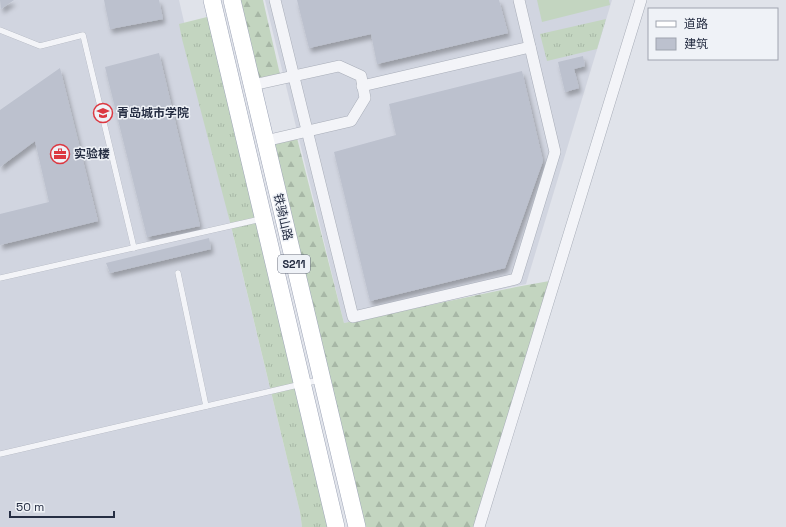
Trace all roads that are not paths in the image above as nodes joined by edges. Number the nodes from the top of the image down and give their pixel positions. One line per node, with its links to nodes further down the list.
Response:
1 (212, 0): 11 (main road, 铁骑山路 / S211)
2 (232, 0): 8 (main road, 铁骑山路 / S211)
3 (275, 0): 7 (street)
4 (519, 0): 7 (street)
5 (641, 0): 20 (street)
6 (0, 30): 12 (lane)
7 (530, 47): 9 (street)
8 (252, 86): 9 (street); 10 (main road, 铁骑山路 / S211)
9 (362, 86): 10 (street)
10 (265, 141): 15 (main road, 铁骑山路 / S211)
11 (263, 219): 12 (lane); 18 (main road, 铁骑山路 / S211)
12 (134, 248): 14 (lane)
13 (178, 273): 16 (lane)
14 (0, 278)
15 (322, 379): 16 (lane); 19 (main road, 铁骑山路 / S211)
16 (206, 406): 17 (lane)
17 (0, 454)
18 (336, 527)
19 (357, 527)
20 (479, 527)

